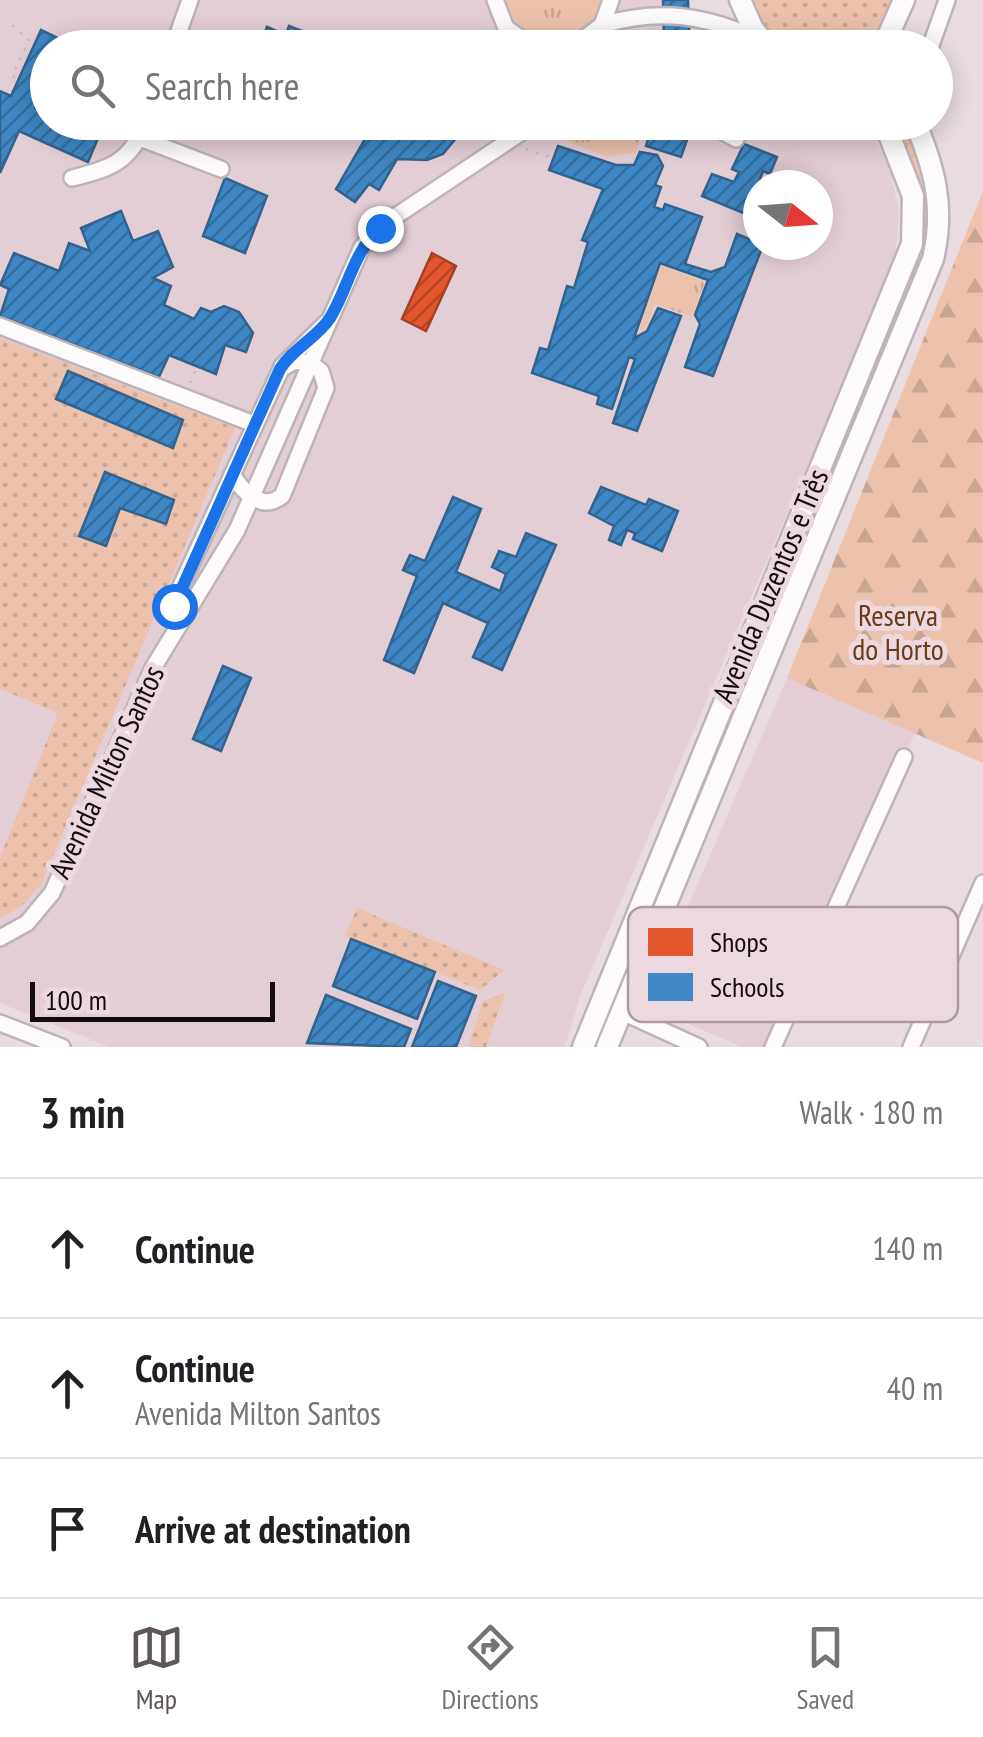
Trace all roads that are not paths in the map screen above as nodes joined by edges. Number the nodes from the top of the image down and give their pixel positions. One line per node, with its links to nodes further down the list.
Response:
1 (190, 0): 9 (street)
2 (480, 0): 7 (street)
3 (612, 0): 8 (street)
4 (740, 0): 13 (main road)
5 (947, 0): 16 (street)
6 (904, 1): 14 (main road); 15 (main road)
7 (496, 5): 10 (street)
8 (602, 25): 11 (street); 12 (street)
9 (179, 30)
10 (515, 30)
11 (597, 30)
12 (735, 30)
13 (757, 30)
14 (891, 30)
15 (901, 30)
16 (936, 30)
17 (136, 140): 27 (street)
18 (162, 140): 25 (street)
19 (504, 140): 24 (street, Avenida Milton Santos)
20 (513, 140): 24 (street, Avenida Milton Santos)
21 (891, 140): 38 (main road, Avenida Duzentos e Três)
22 (922, 140): 26 (main road, Avenida Duzentos e Três)
23 (930, 140): 26 (street)
24 (491, 156): 28 (street, Avenida Milton Santos)
25 (221, 170)
26 (936, 177): 39 (main road, Avenida Duzentos e Três)
27 (72, 178)
28 (329, 320): 30 (street, Avenida Milton Santos); 31 (street)
29 (0, 326): 32 (street)
30 (311, 362): 31 (street); 34 (street, Avenida Milton Santos); 34 (street)
31 (280, 369): 32 (street)
32 (254, 424): 33 (street)
33 (232, 474): 34 (street); 35 (street)
34 (253, 498): 35 (street, Avenida Milton Santos)
35 (178, 626): 42 (street, Avenida Milton Santos)
36 (904, 757): 40 (street)
37 (983, 884): 43 (street)
38 (640, 907)
39 (663, 907)
40 (836, 907)
41 (628, 937): 52 (main road, Avenida Duzentos e Três)
42 (0, 938)
43 (958, 941)
44 (628, 992): 45 (main road, Avenida Duzentos e Três)
45 (620, 1011): 46 (street); 53 (main road, Avenida Duzentos e Três)
46 (628, 1015)
47 (644, 1022): 54 (street)
48 (783, 1022): 55 (street)
49 (922, 1022): 56 (street)
50 (0, 1023): 51 (street)
51 (62, 1047)
52 (583, 1047)
53 (607, 1047)
54 (699, 1047)
55 (772, 1047)
56 (911, 1047)

